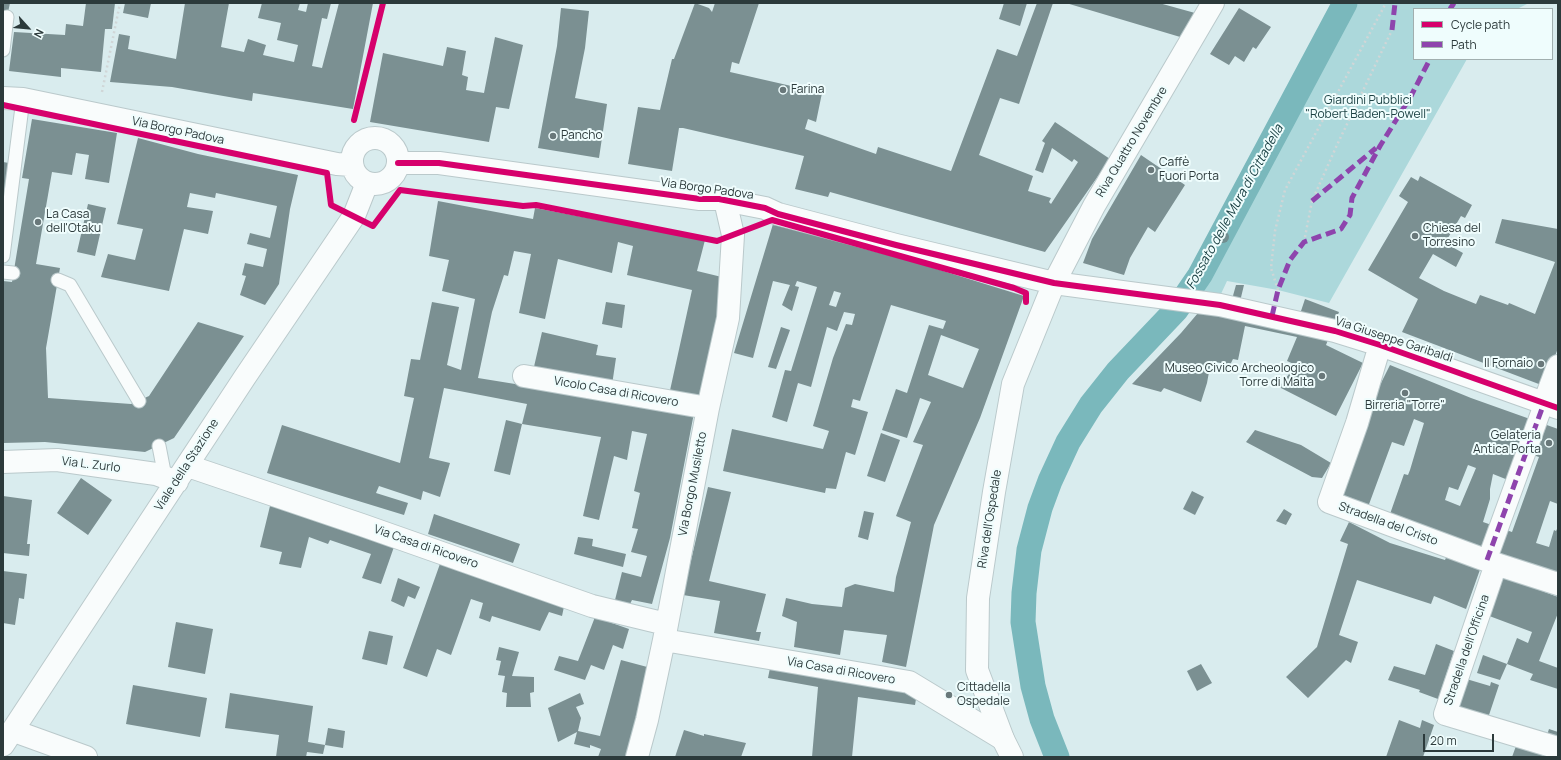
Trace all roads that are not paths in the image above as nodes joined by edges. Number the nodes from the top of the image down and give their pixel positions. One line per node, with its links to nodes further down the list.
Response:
1 (1212, 3): 13 (street, Riva Quattro Novembre)
2 (7, 17): 3 (lane)
3 (3, 50)
4 (13, 98): 6 (street, Via Borgo Padova); 11 (lane)
5 (398, 163): 6 (street); 7 (street); 8 (street, Via Borgo Padova)
6 (352, 165): 7 (street)
7 (367, 183): 23 (street, Viale della Stazione)
8 (700, 199): 9 (street, Via Borgo Padova); 10 (street, Via Borgo Padova)
9 (727, 210): 10 (street, Via Borgo Padova); 20 (street, Via Borgo Musiletto)
10 (778, 214): 13 (street, Via Borgo Padova)
11 (3, 256)
12 (58, 280): 18 (lane)
13 (1054, 282): 14 (street, Via Borgo Padova); 28 (street, Riva dell'Ospedale)
14 (1125, 291): 15 (street, Via Giuseppe Garibaldi)
15 (1380, 345): 19 (street, Via Giuseppe Garibaldi); 24 (street, Stradella del Cristo)
16 (1558, 366): 19 (street)
17 (524, 376): 20 (street, Vicolo Casa di Ricovero)
18 (139, 401)
19 (1551, 405): 24 (street)
20 (708, 408): 26 (street, Via Borgo Musiletto)
21 (159, 446): 23 (lane)
22 (3, 462): 23 (street, Via L. Zurlo)
23 (171, 474): 26 (street, Via Casa di Ricovero); 27 (street, Viale della Stazione)
24 (1491, 562): 25 (street, Stradella del Cristo); 29 (street, Stradella dell'Officina)
25 (1558, 584)
26 (665, 632): 28 (street, Via Casa di Ricovero); 31 (street, Via Borgo Musiletto)
27 (8, 738): 30 (street)
28 (1007, 748)
29 (1558, 748)
30 (86, 757)
31 (637, 757)

